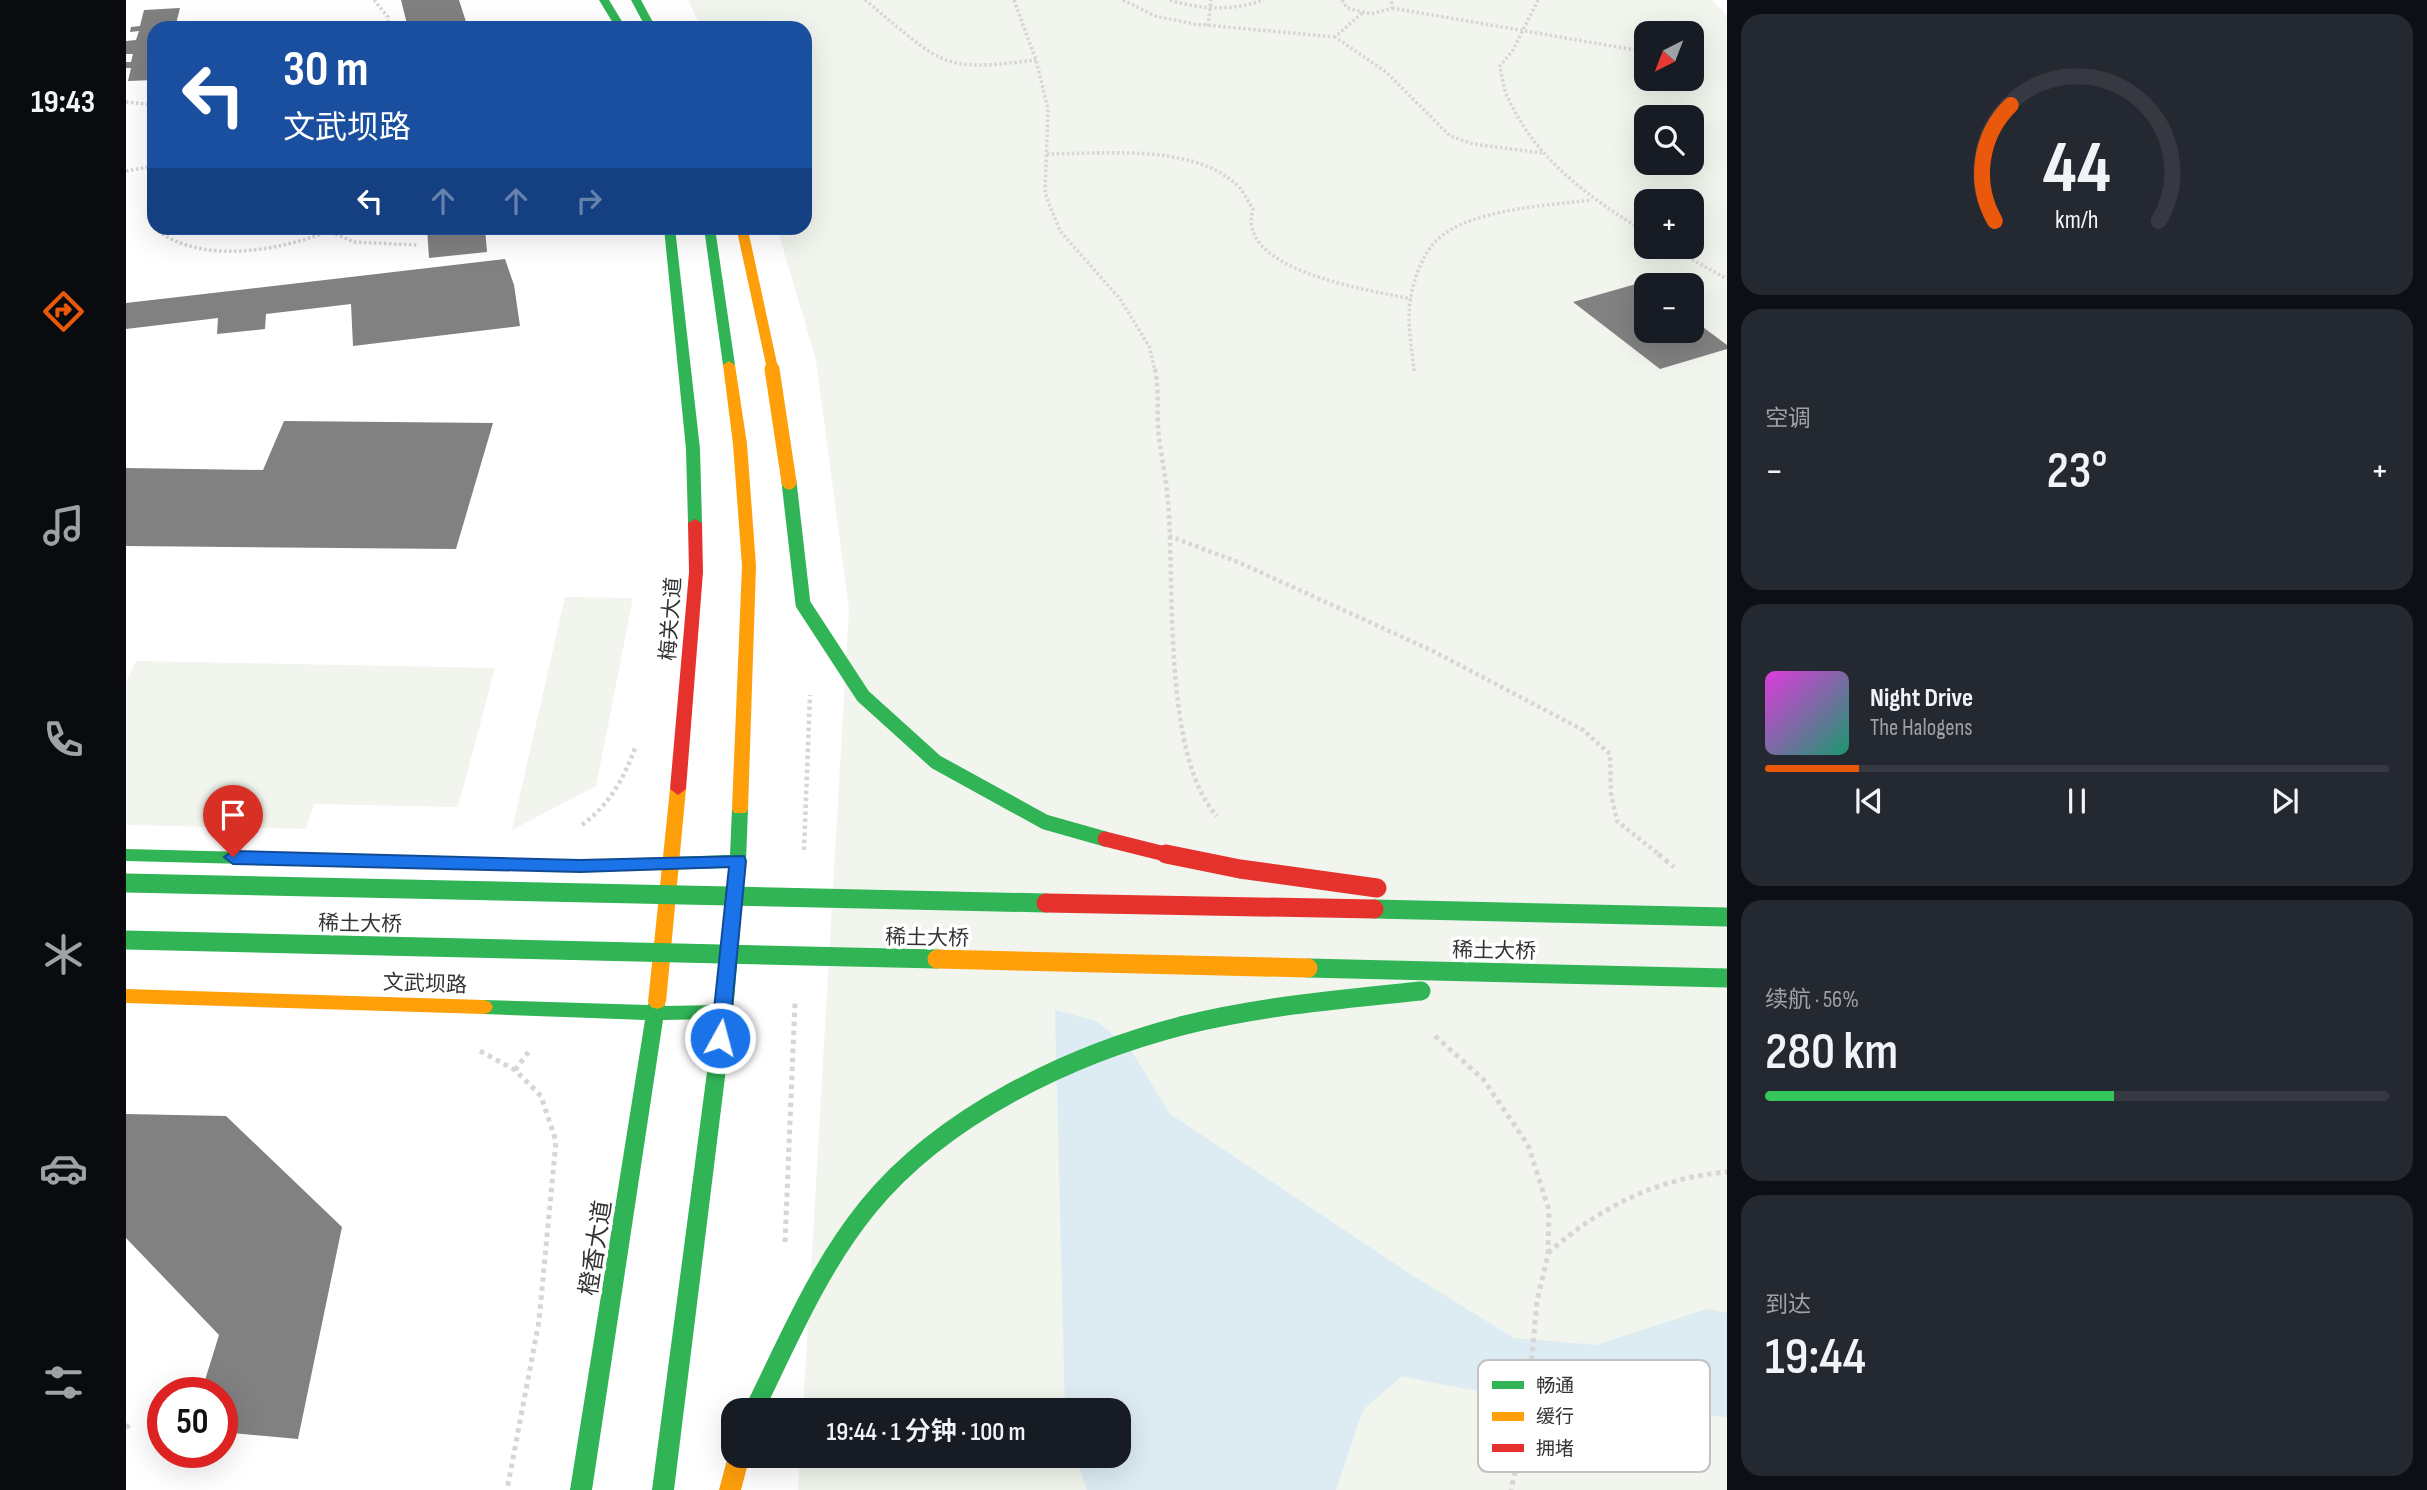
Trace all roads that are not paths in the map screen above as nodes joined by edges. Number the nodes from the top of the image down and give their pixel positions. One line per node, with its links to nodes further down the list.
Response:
1 (604, 0): 3 (main road)
2 (636, 0): 4 (main road)
3 (617, 21)
4 (647, 21)
5 (670, 235): 10 (main road, 梅关大道)
6 (710, 235): 9 (main road)
7 (744, 235): 12 (main road, bridge)
8 (126, 855): 10 (main road)
9 (738, 861): 10 (main road); 20 (main road)
10 (672, 864): 21 (main road, 梅关大道)
11 (126, 883): 14 (main road, 稀土大桥, bridge)
12 (1387, 890)
13 (1414, 893): 14 (main road, bridge)
14 (1577, 914): 15 (main road, 稀土大桥, bridge)
15 (1727, 917)
16 (126, 940): 17 (main road, 稀土大桥, bridge)
17 (1587, 974): 18 (main road, 稀土大桥, bridge); 22 (main road, bridge)
18 (1727, 978)
19 (126, 996): 21 (main road, 文武坝路)
20 (724, 1012): 21 (main road, 文武坝路); 25 (main road)
21 (656, 1013): 24 (main road, 橙香大道)
22 (760, 1398)
23 (736, 1468): 26 (main road)
24 (581, 1490)
25 (663, 1490)
26 (730, 1490)

